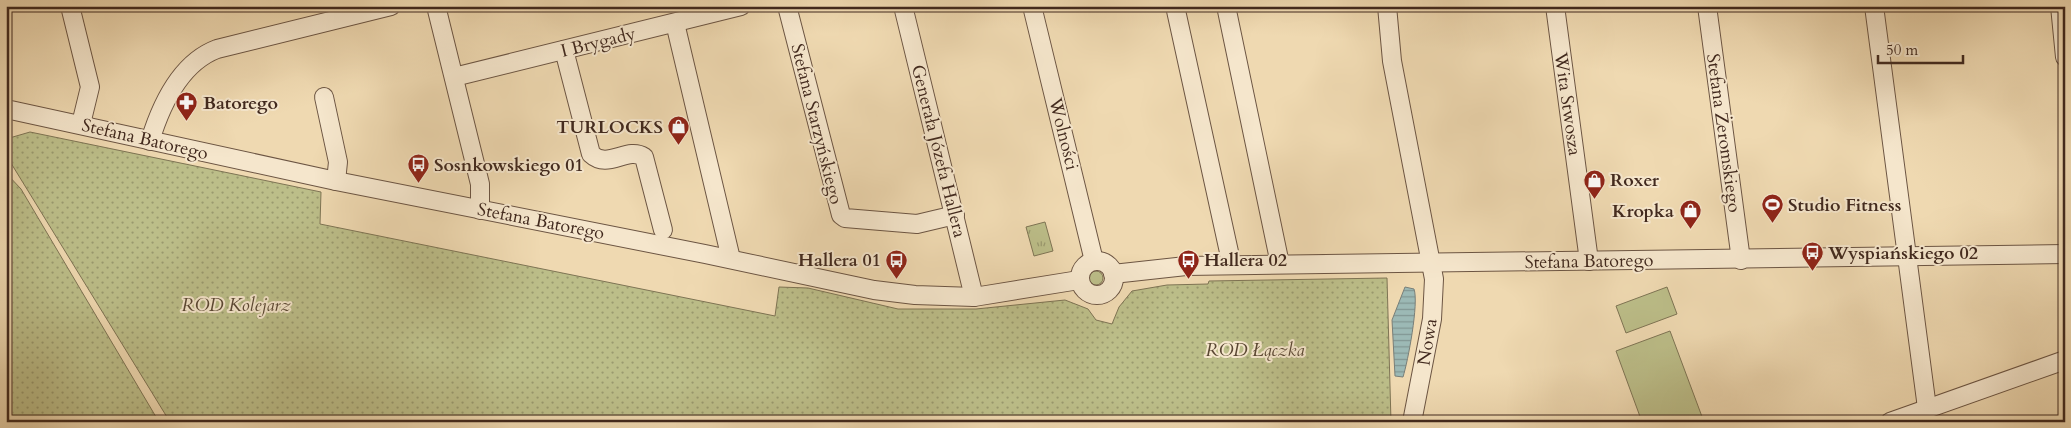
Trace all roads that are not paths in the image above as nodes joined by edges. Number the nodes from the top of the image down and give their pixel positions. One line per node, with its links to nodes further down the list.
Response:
1 (70, 6): 21 (street)
2 (391, 6): 22 (street)
3 (436, 6): 18 (street)
4 (741, 6): 15 (street, I Brygady)
5 (788, 6): 25 (street, Stefana Starzyńskiego)
6 (902, 6): 25 (street, Generała Józefa Hallera)
7 (1032, 6): 31 (street, Wolności)
8 (1226, 6): 34 (street)
9 (1387, 6): 33 (street, Nowa)
10 (1555, 6): 32 (street, Wita Stwosza)
11 (1707, 6): 30 (street, Stefana Żeromskiego)
12 (1874, 6): 28 (street)
13 (2060, 6): 17 (street)
14 (1178, 7): 35 (street)
15 (675, 23): 16 (street, I Brygady); 29 (street)
16 (564, 50): 18 (street, I Brygady); 26 (street)
17 (2065, 57)
18 (454, 77): 24 (street)
19 (324, 97): 23 (street)
20 (6, 109): 21 (street, Stefana Batorego)
21 (81, 124): 22 (street, Stefana Batorego)
22 (150, 142): 23 (street, Stefana Batorego)
23 (336, 181): 24 (street, Stefana Batorego)
24 (480, 210): 29 (street, Stefana Batorego)
25 (955, 215): 38 (street, Generała Józefa Hallera)
26 (663, 230)
27 (2065, 254): 28 (street, Stefana Batorego)
28 (1908, 258): 30 (street, Stefana Batorego); 40 (street)
29 (732, 259): 38 (street, Stefana Batorego)
30 (1741, 260): 32 (street, Stefana Batorego)
31 (1094, 261): 36 (street); 37 (street)
32 (1589, 261): 33 (street, Stefana Batorego)
33 (1430, 262): 34 (street, Stefana Batorego); 41 (street, Nowa)
34 (1280, 264): 35 (street, Stefana Batorego)
35 (1230, 266): 36 (street, Stefana Batorego)
36 (1113, 274): 37 (street)
37 (1079, 280): 38 (street, Stefana Batorego)
38 (974, 297)
39 (2065, 360): 40 (street)
40 (1927, 408): 42 (street)
41 (1412, 422)
42 (1890, 422)

